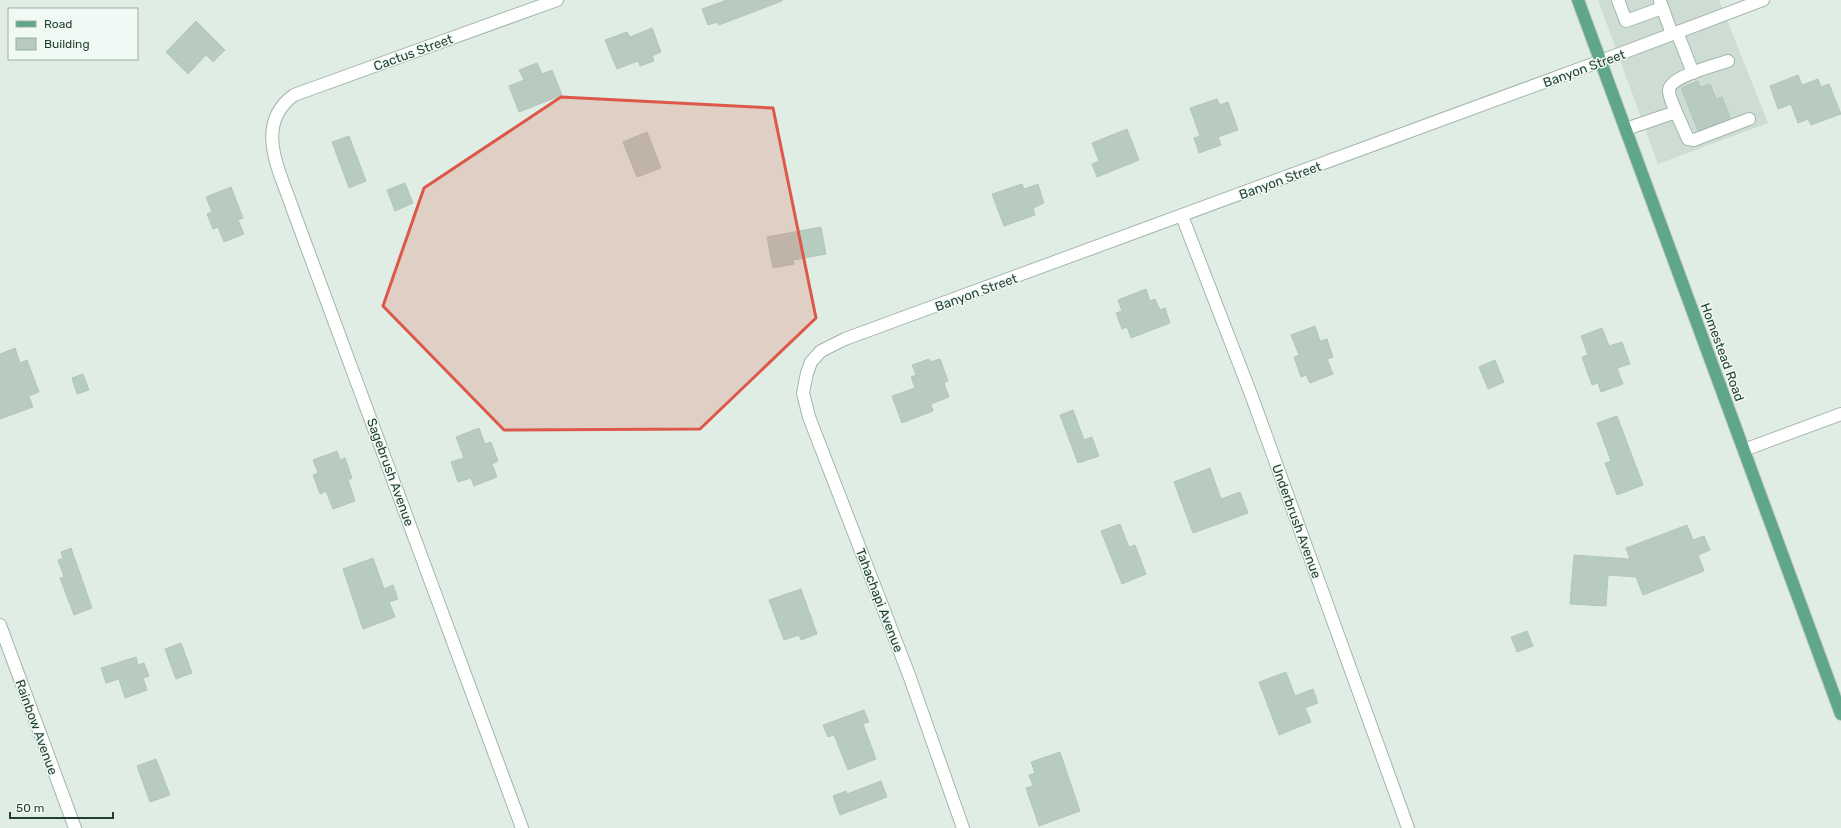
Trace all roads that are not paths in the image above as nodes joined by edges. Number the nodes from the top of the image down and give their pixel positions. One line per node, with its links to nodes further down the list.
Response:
1 (557, 0): 11 (street, Cactus Street)
2 (1578, 0): 7 (main road, Homestead Road)
3 (1618, 0): 5 (street)
4 (1763, 0): 6 (street, Banyon Street)
5 (1661, 4): 6 (street)
6 (1674, 33): 7 (street, Banyon Street); 9 (street)
7 (1601, 61): 13 (main road, Homestead Road); 14 (street, Banyon Street)
8 (1728, 61): 9 (street)
9 (1693, 73): 10 (street)
10 (1676, 112): 12 (street); 13 (street)
11 (276, 114): 21 (street, Sagebrush Avenue)
12 (1749, 119)
13 (1626, 129): 17 (main road, Homestead Road)
14 (1182, 216): 15 (street, Banyon Street); 23 (street, Underbrush Avenue)
15 (807, 373): 22 (street, Tahachapi Avenue)
16 (1841, 414): 17 (street)
17 (1744, 450): 19 (main road, Homestead Road)
18 (0, 625): 20 (street, Rainbow Avenue)
19 (1841, 714)
20 (75, 828)
21 (522, 828)
22 (963, 828)
23 (1408, 828)

